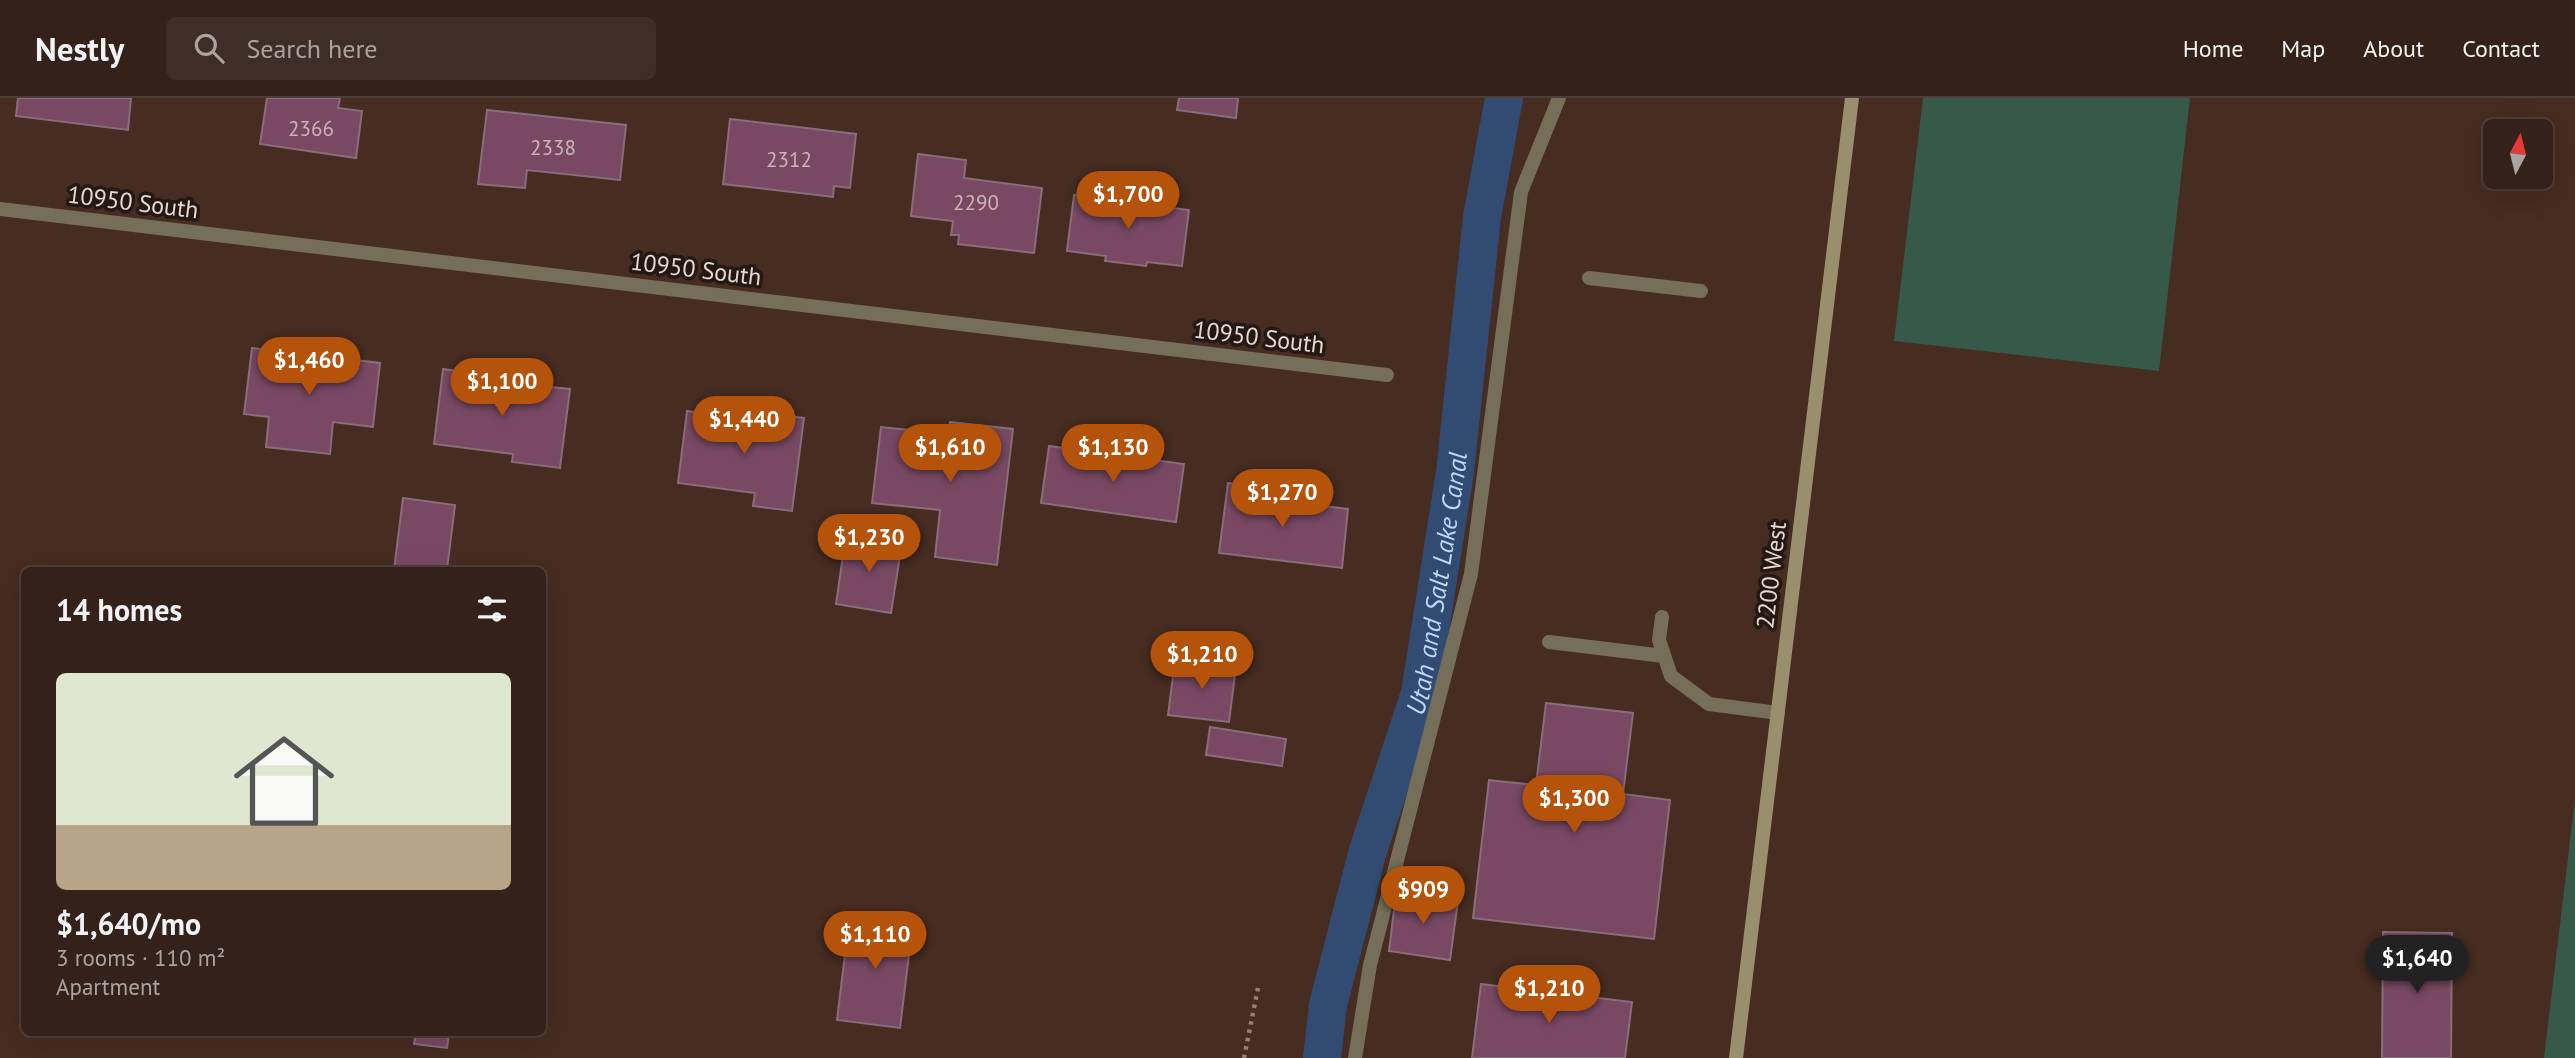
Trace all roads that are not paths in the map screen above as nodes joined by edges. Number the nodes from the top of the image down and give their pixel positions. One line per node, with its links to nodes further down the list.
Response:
1 (1559, 98): 11 (street)
2 (1852, 98): 10 (street, 2200 West)
3 (0, 208): 6 (street, 10950 South)
4 (1589, 278): 5 (street)
5 (1700, 291)
6 (1387, 375)
7 (1662, 617): 9 (street)
8 (1549, 642): 9 (street)
9 (1664, 656): 10 (street)
10 (1777, 713): 12 (street, 2200 West)
11 (1355, 1058)
12 (1736, 1058)

